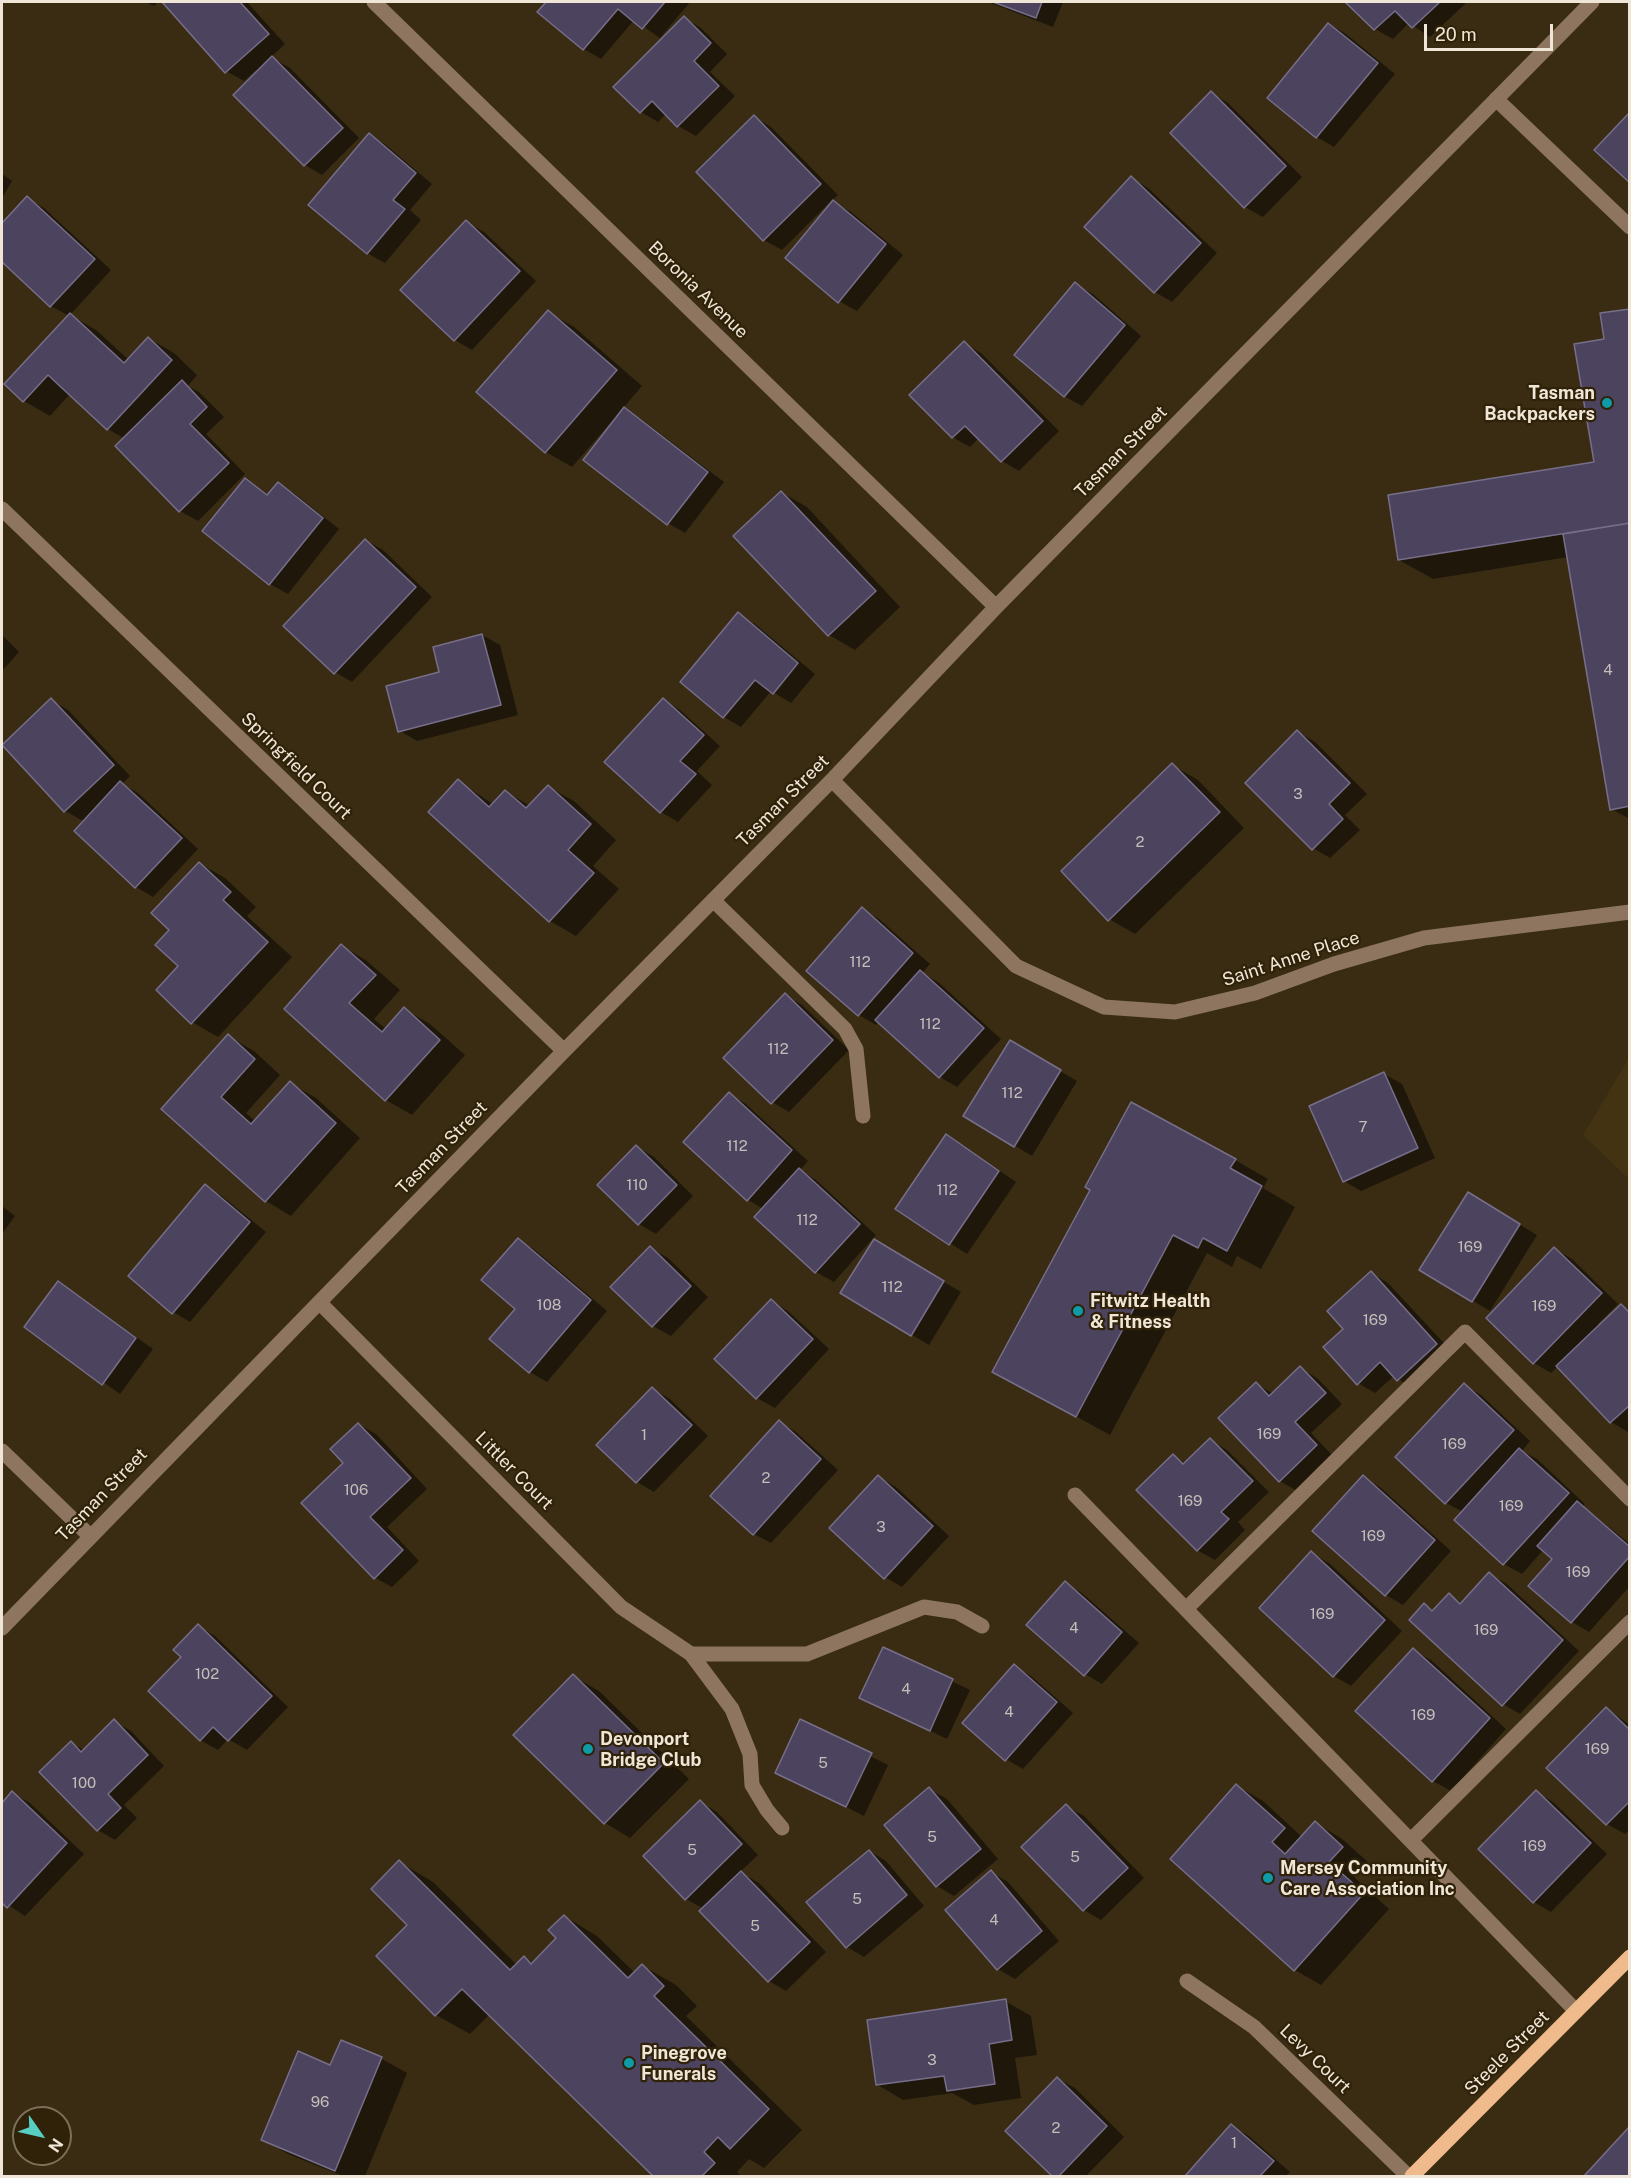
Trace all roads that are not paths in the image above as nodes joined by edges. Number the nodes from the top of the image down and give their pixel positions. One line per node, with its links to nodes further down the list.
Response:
1 (374, 2): 6 (street, Boronia Avenue)
2 (1592, 2): 3 (street, Tasman Street)
3 (1496, 99): 4 (street); 6 (street, Tasman Street)
4 (1629, 227)
5 (2, 509): 10 (street, Springfield Court)
6 (996, 607): 7 (street, Tasman Street)
7 (832, 780): 8 (street, Tasman Street); 9 (street, Saint Anne Place)
8 (713, 900): 10 (street, Tasman Street); 11 (street)
9 (1629, 912)
10 (564, 1051): 12 (street, Tasman Street)
11 (863, 1116)
12 (320, 1303): 16 (street, Tasman Street); 21 (street, Littler Court)
13 (2, 1451): 16 (street)
14 (1075, 1495): 17 (street)
15 (1629, 1499): 17 (street)
16 (90, 1536): 20 (street, Tasman Street)
17 (1186, 1609): 23 (street)
18 (1629, 1622): 23 (street)
19 (982, 1626): 21 (street)
20 (2, 1628)
21 (691, 1654): 22 (street)
22 (782, 1828)
23 (1411, 1840): 26 (street)
24 (1629, 1957): 26 (main road, Steele Street)
25 (1187, 1982): 27 (street, Levy Court)
26 (1576, 2011): 27 (main road, Steele Street)
27 (1410, 2176)

